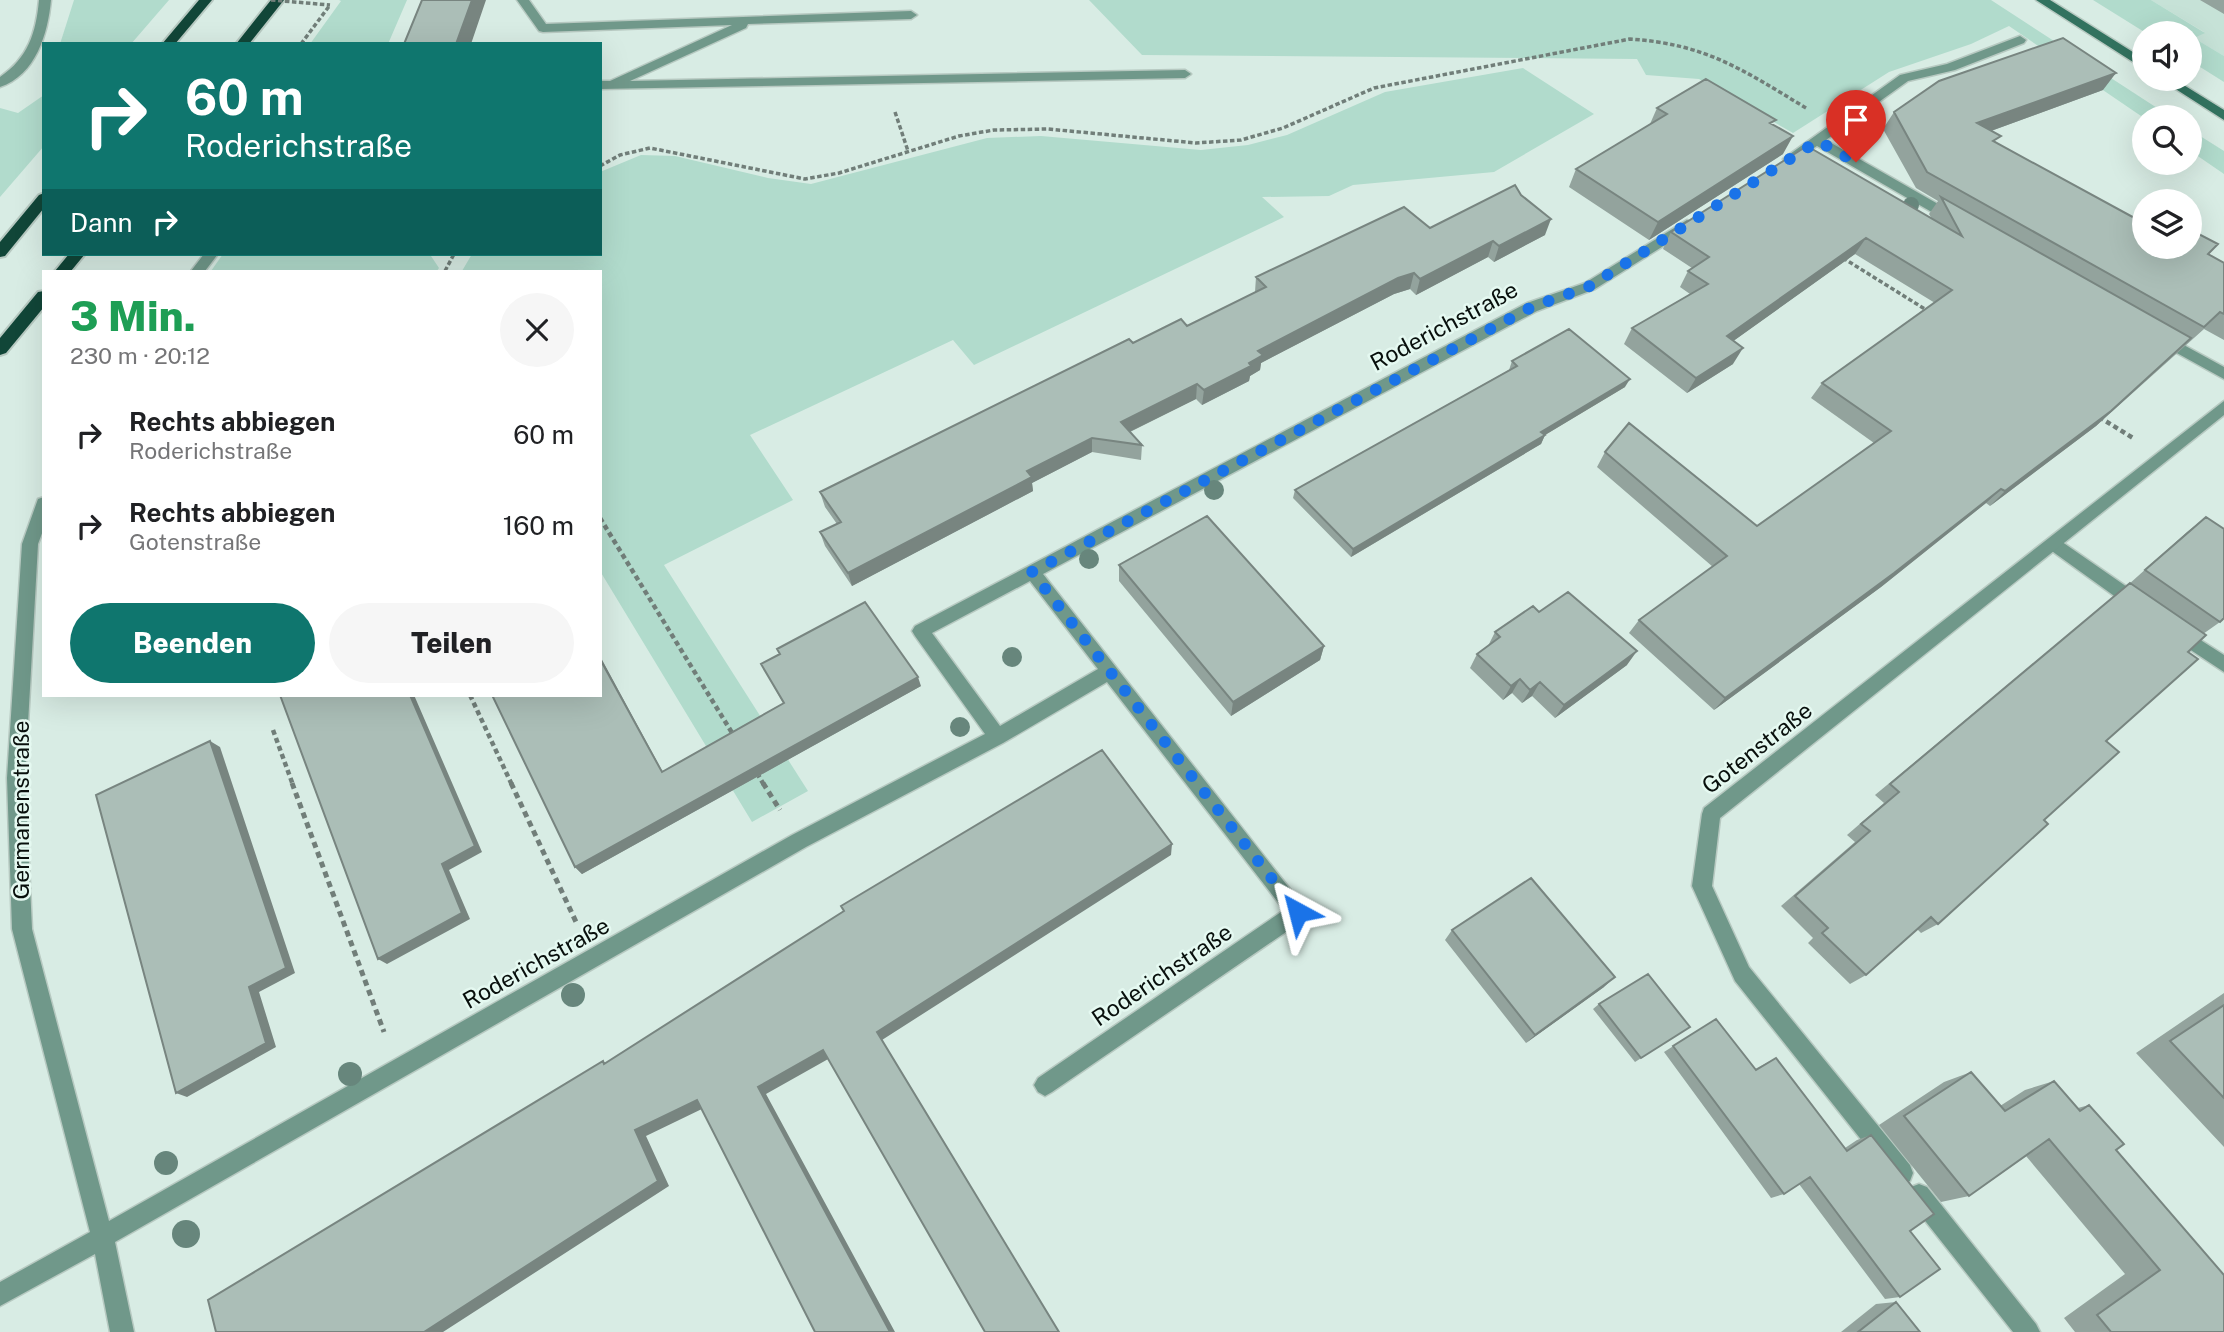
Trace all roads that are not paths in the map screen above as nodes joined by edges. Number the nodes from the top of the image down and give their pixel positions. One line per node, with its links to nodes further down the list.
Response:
1 (46, 0): 13 (street)
2 (206, 0): 9 (highway)
3 (278, 0): 10 (highway)
4 (523, 0): 7 (street)
5 (2042, 0): 11 (main road)
6 (911, 15): 7 (street)
7 (754, 20): 14 (street)
8 (2020, 40): 17 (street)
9 (170, 42)
10 (244, 42)
11 (2132, 57)
12 (1185, 74): 14 (street)
13 (0, 83)
14 (606, 85)
15 (2185, 91): 16 (main road)
16 (2224, 116)
17 (1818, 141): 18 (street); 21 (street)
18 (1772, 170)
19 (42, 200): 22 (highway)
20 (1703, 214): 34 (street, Roderichstraße)
21 (1970, 228)
22 (0, 252)
23 (75, 256): 25 (highway)
24 (209, 256): 26 (street)
25 (64, 270)
26 (199, 270)
27 (42, 298): 29 (highway)
28 (2145, 329): 30 (street)
29 (0, 349)
30 (2224, 374)
31 (2224, 407): 33 (street, Gotenstraße)
32 (42, 509): 39 (street, Germanenstraße)
33 (2054, 544): 35 (street); 42 (street, Gotenstraße)
34 (1032, 572): 36 (street, Roderichstraße); 37 (street, Roderichstraße)
35 (2224, 665)
36 (1110, 671): 37 (street, Roderichstraße); 38 (street, Roderichstraße)
37 (997, 737): 39 (street, Roderichstraße)
38 (1045, 1085)
39 (102, 1235): 40 (street); 41 (street, Germanenstraße)
40 (0, 1295)
41 (122, 1332)
42 (2028, 1332)

